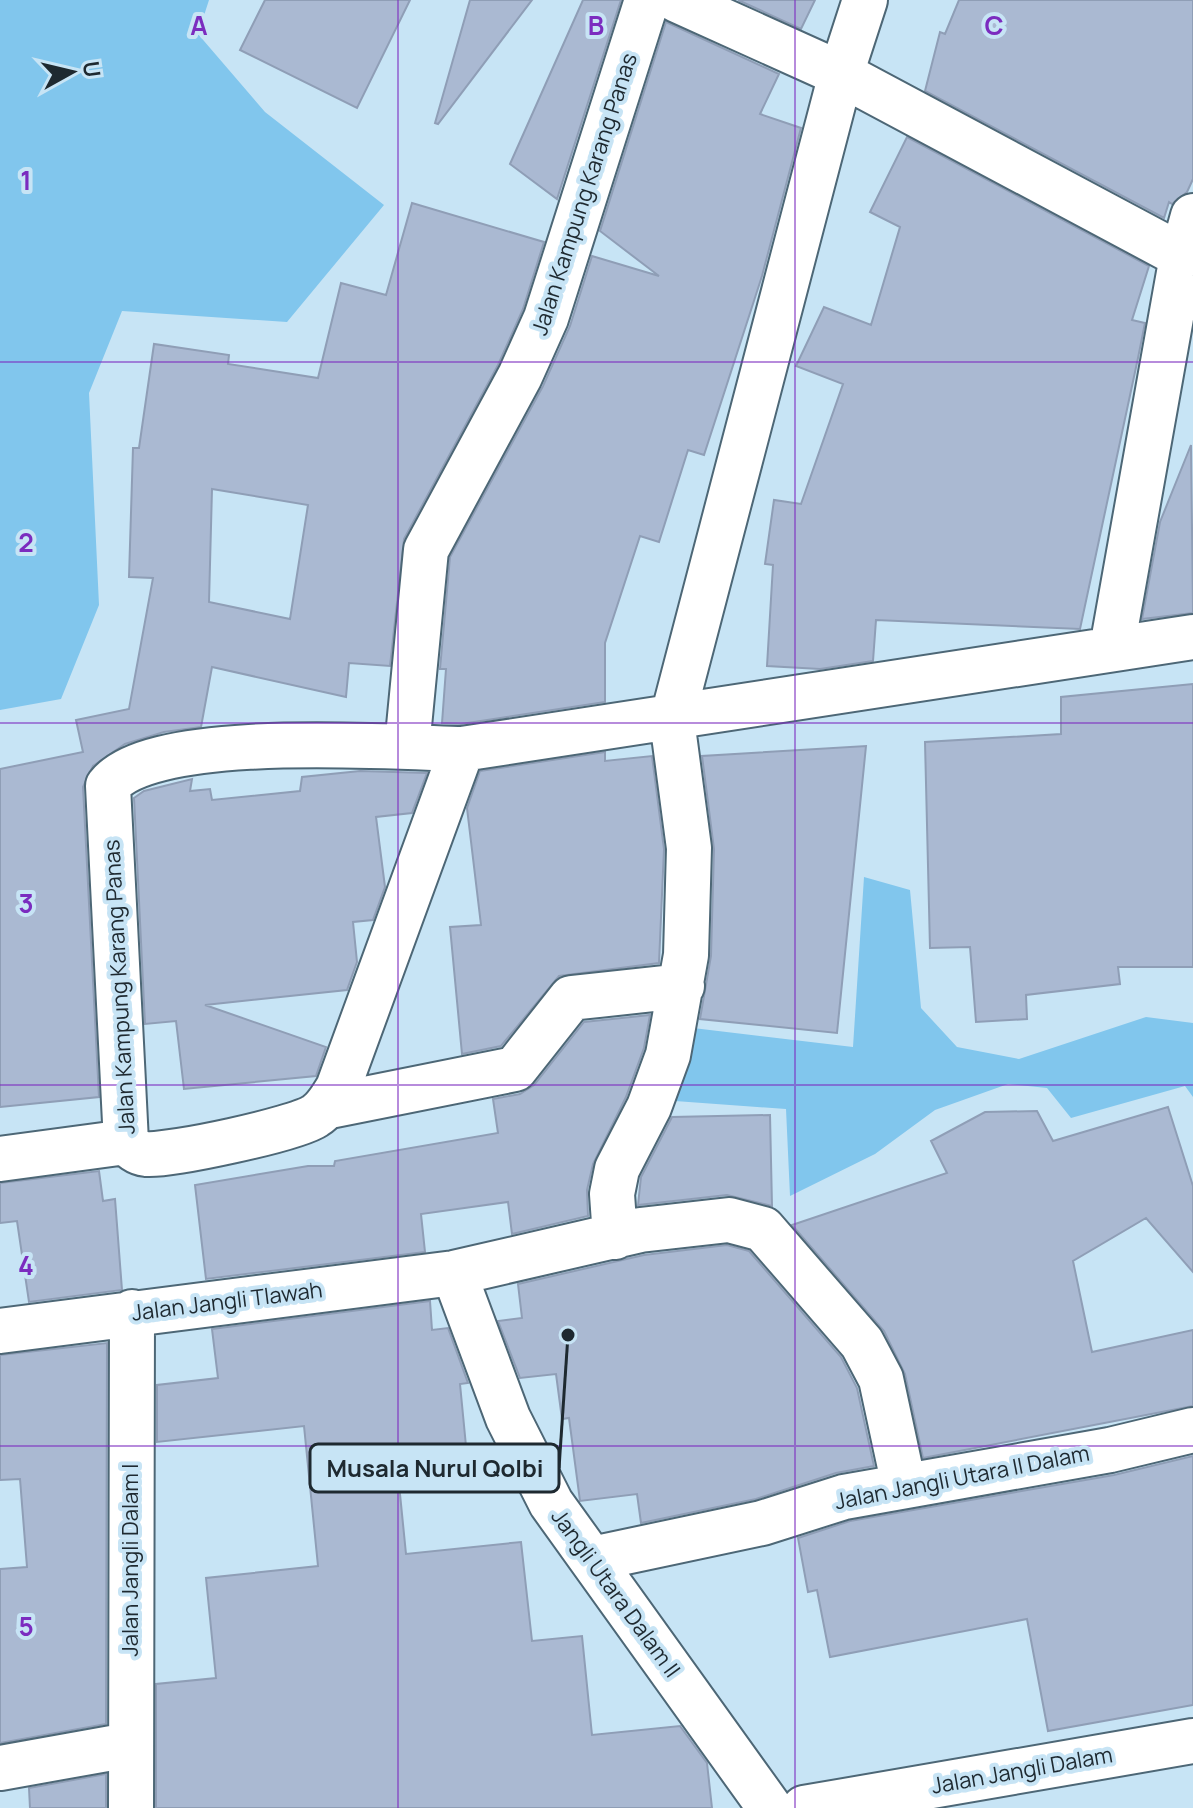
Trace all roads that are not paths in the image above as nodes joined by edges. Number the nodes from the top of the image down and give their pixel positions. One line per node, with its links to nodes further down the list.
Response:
1 (647, 0): 9 (street, Jalan Kampung Karang Panas)
2 (677, 0): 4 (street)
3 (865, 0): 4 (street)
4 (841, 74): 5 (street); 8 (street)
5 (1188, 236): 7 (street)
6 (1193, 637): 7 (street, Jalan Kampung Karang Panas)
7 (1112, 648): 8 (street, Jalan Kampung Karang Panas)
8 (672, 720): 10 (street, Jalan Kampung Karang Panas); 11 (street)
9 (407, 747): 10 (street, Jalan Kampung Karang Panas); 13 (street, Jalan Kampung Karang Panas)
10 (462, 749): 12 (street)
11 (682, 986): 12 (street, Jalan Kampung Karang Panas); 15 (street)
12 (325, 1107): 13 (street, Jalan Kampung Karang Panas)
13 (126, 1142): 14 (street)
14 (0, 1159)
15 (615, 1237): 16 (street, Jalan Jangli Tlawah); 20 (street, Jalan Jangli Tlawah)
16 (454, 1273): 17 (street, Jalan Jangli Tlawah); 21 (street, Jangli Utara Dalam II)
17 (132, 1312): 18 (street, Jalan Jangli Tlawah); 23 (street, Jalan Jangli Dalam I)
18 (0, 1331)
19 (1193, 1430): 20 (street, Jalan Jangli Utara II Dalam)
20 (904, 1486): 21 (street, Jalan Jangli Utara II Dalam)
21 (592, 1559): 26 (street, Jangli Utara Dalam II)
22 (1193, 1741): 27 (street, Jalan Jangli Dalam)
23 (129, 1745): 24 (street); 25 (street, Jalan Jangli Dalam I)
24 (0, 1768)
25 (131, 1808)
26 (770, 1808)
27 (804, 1808)

